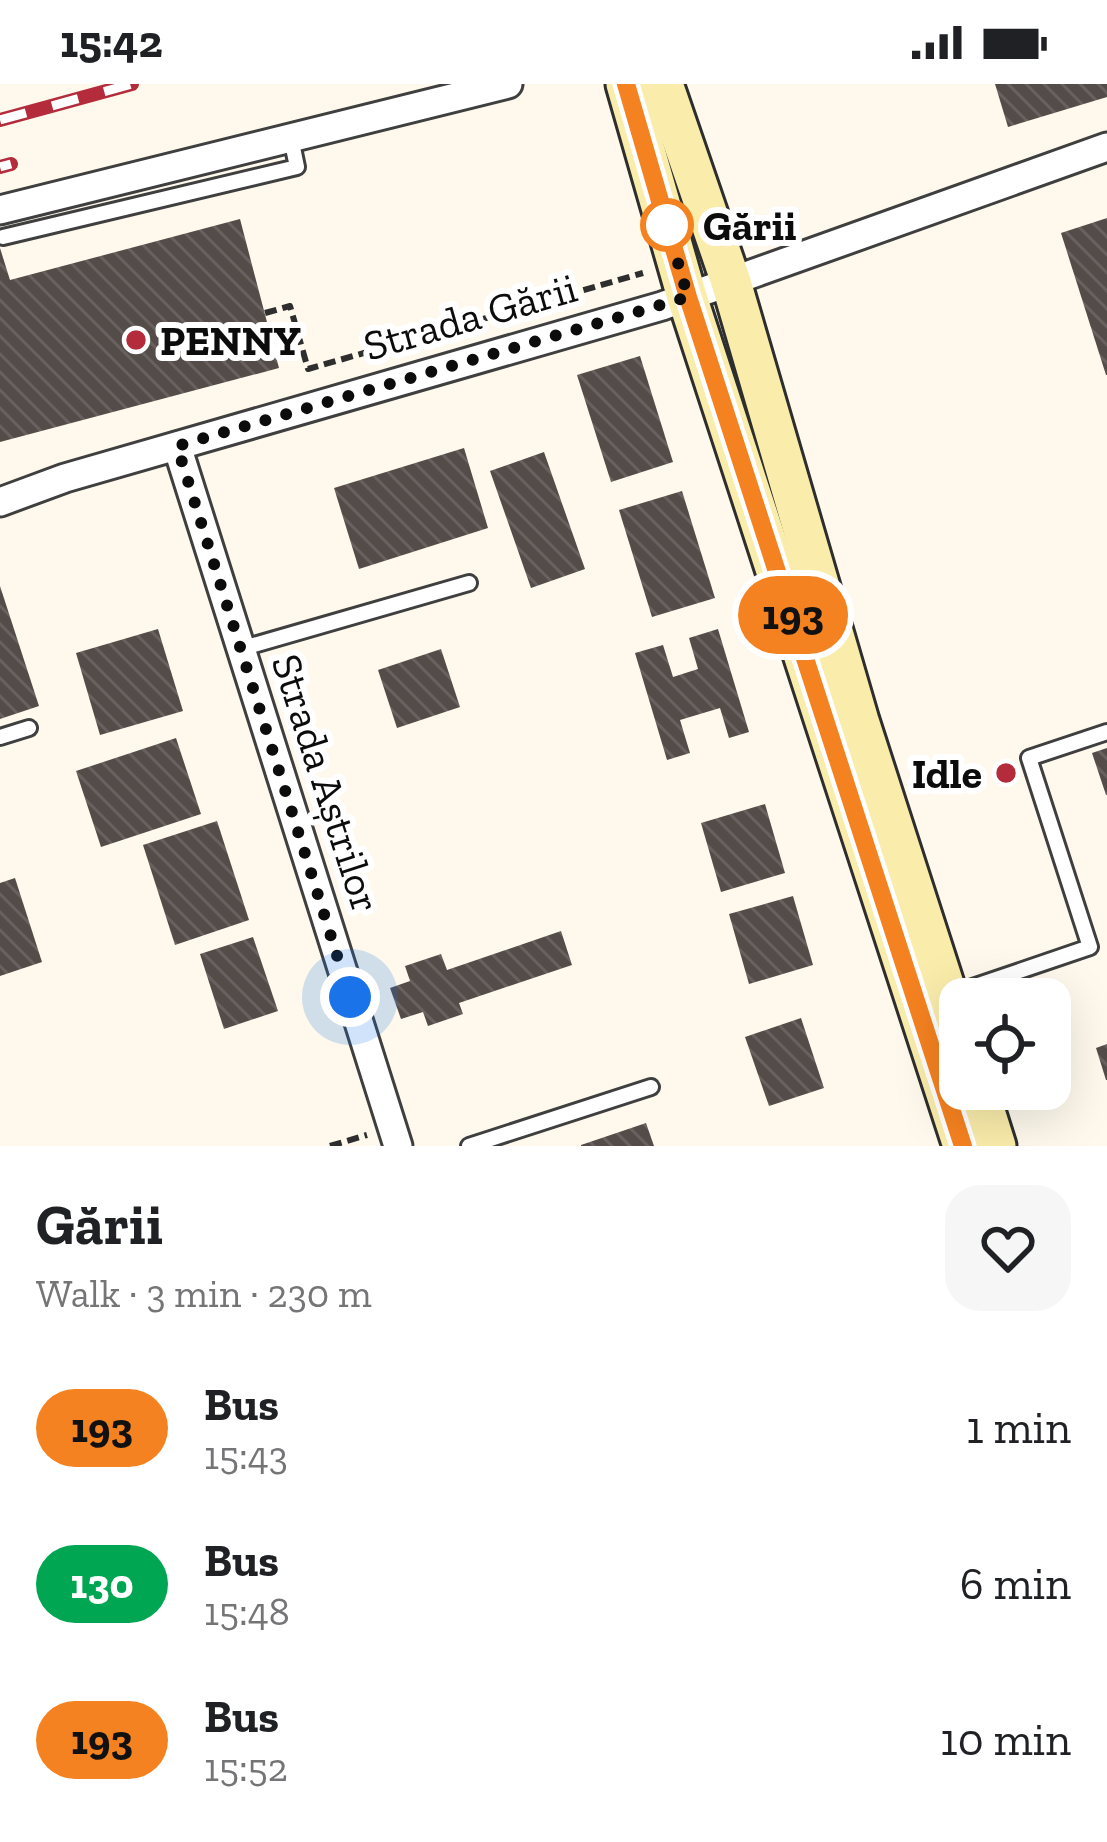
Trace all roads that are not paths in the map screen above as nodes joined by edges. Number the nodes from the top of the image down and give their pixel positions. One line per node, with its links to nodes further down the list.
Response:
1 (508, 84): 5 (street)
2 (626, 84): 7 (main road)
3 (663, 84): 6 (main road)
4 (1107, 147): 6 (street, Strada Gării)
5 (2, 224)
6 (731, 282): 7 (street, Strada Gării); 15 (main road)
7 (688, 297): 8 (street, Strada Gării); 21 (main road)
8 (177, 446): 9 (street, Strada Gării); 11 (street, Strada Aștrilor)
9 (0, 502)
10 (470, 583): 11 (lane)
11 (240, 649): 19 (street, Strada Aștrilor)
12 (28, 728): 14 (lane)
13 (1107, 732): 16 (lane)
14 (0, 737)
15 (942, 978)
16 (998, 978)
17 (651, 1087): 20 (lane)
18 (985, 1110): 22 (main road)
19 (398, 1146)
20 (469, 1146)
21 (963, 1146)
22 (996, 1146)

